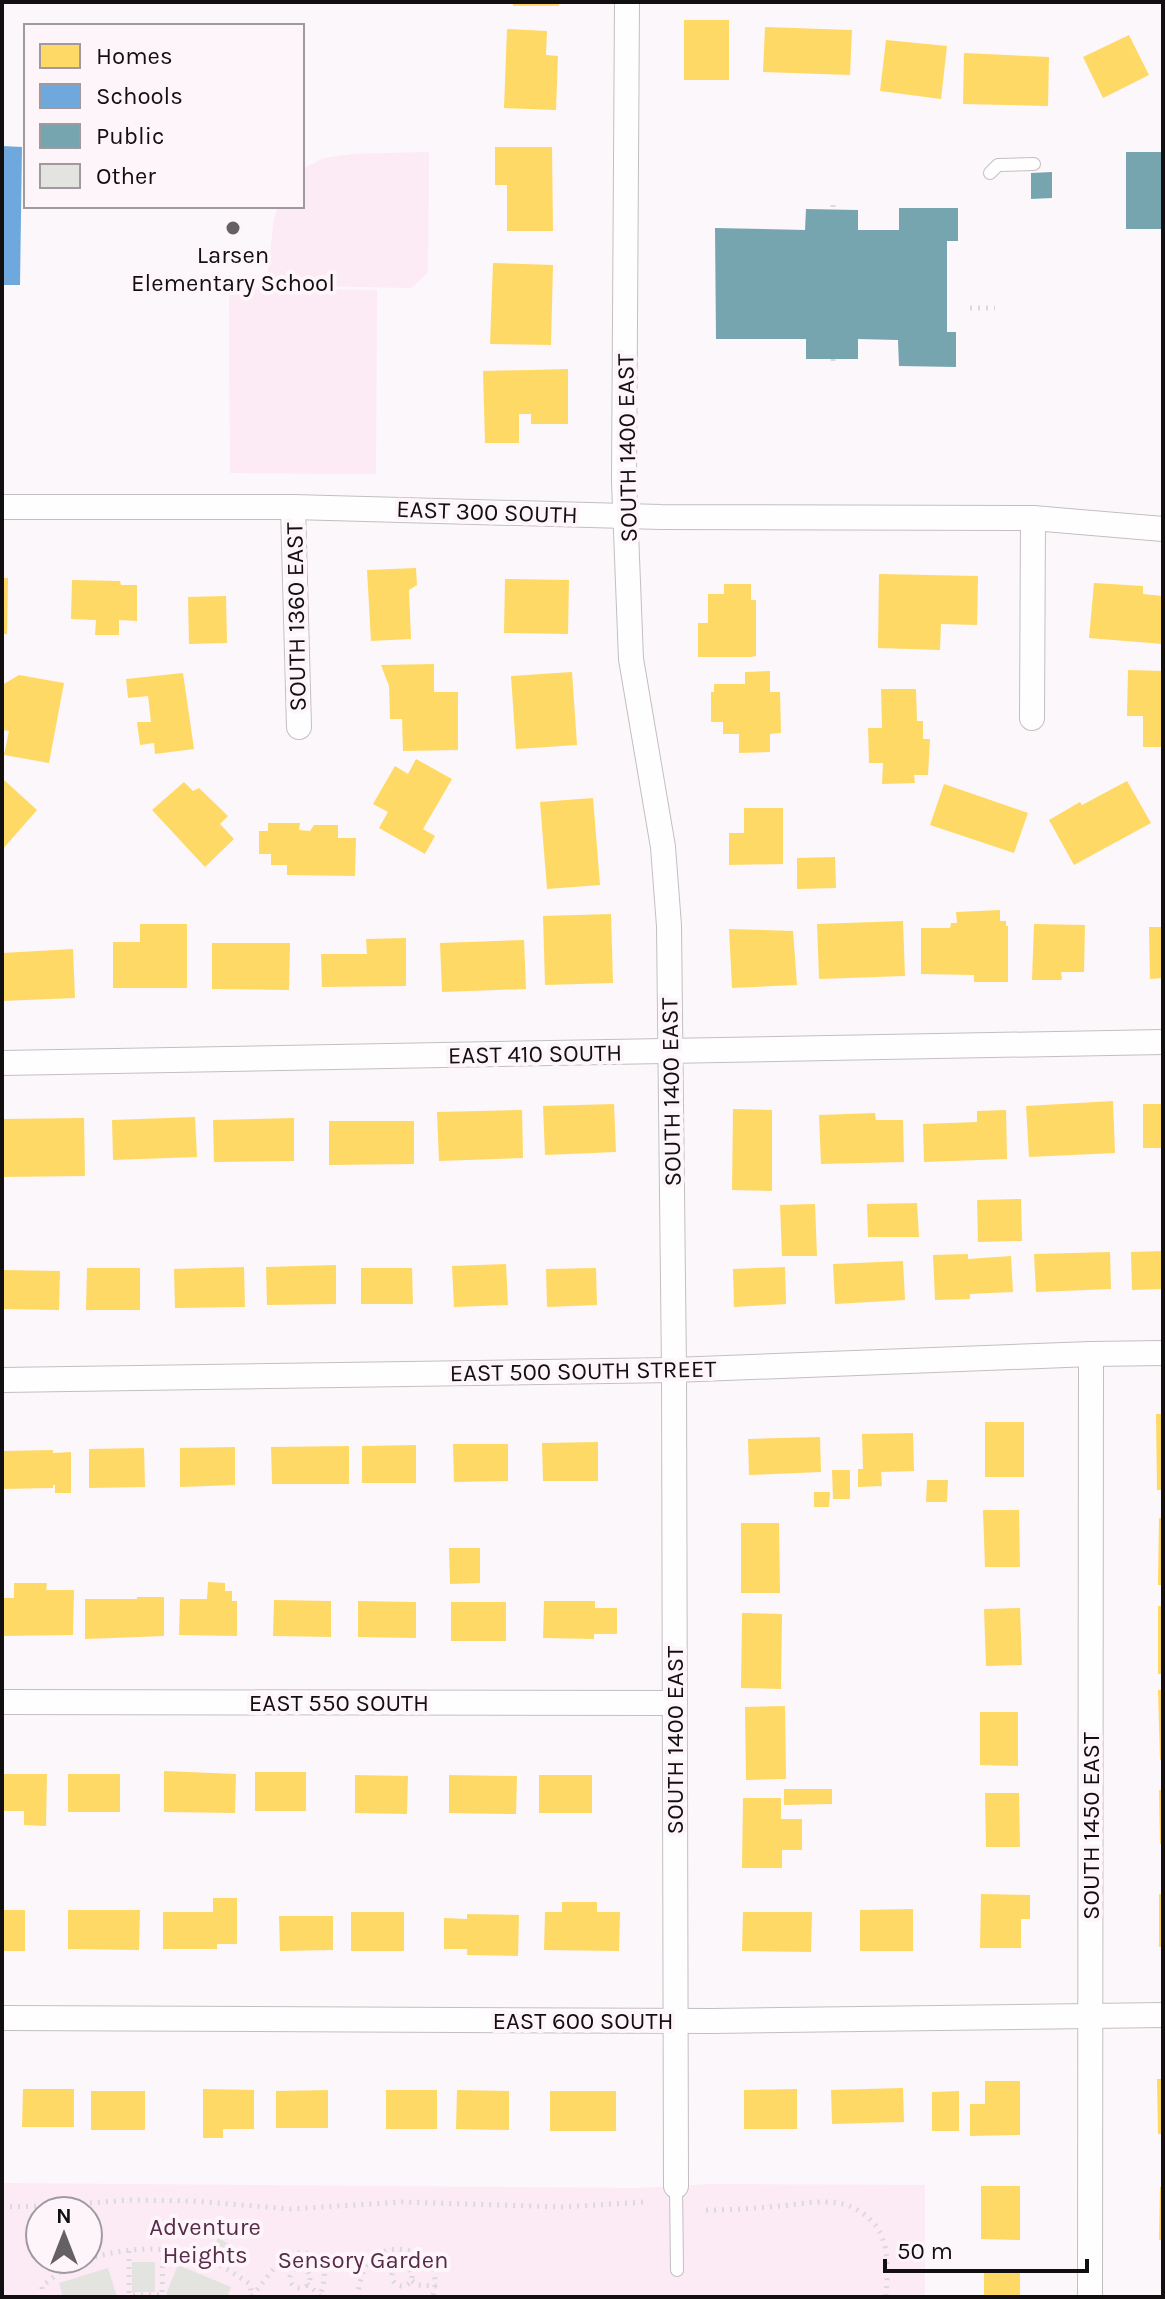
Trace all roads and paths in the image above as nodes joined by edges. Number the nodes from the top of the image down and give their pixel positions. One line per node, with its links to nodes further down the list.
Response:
1 (627, 2): 10 (street, SOUTH 1400 EAST)
2 (1034, 164): 3 (lane)
3 (990, 173)
4 (970, 308): 5 (path)
5 (995, 308)
6 (833, 359): 7 (path)
7 (833, 367)
8 (2, 507): 9 (street, EAST 300 SOUTH)
9 (293, 507): 10 (street, EAST 300 SOUTH); 14 (street, SOUTH 1360 EAST)
10 (626, 515): 11 (street, EAST 300 SOUTH); 16 (street, SOUTH 1400 EAST)
11 (1033, 518): 12 (street, EAST 300 SOUTH); 13 (street)
12 (1163, 529)
13 (1032, 718)
14 (299, 727)
15 (1163, 1042): 16 (street, EAST 410 SOUTH)
16 (670, 1052): 17 (street, EAST 410 SOUTH); 20 (street, SOUTH 1400 EAST)
17 (2, 1063)
18 (1163, 1353): 19 (street, EAST 500 SOUTH STREET)
19 (1091, 1354): 20 (street, EAST 500 SOUTH STREET); 25 (street, SOUTH 1450 EAST)
20 (674, 1370): 21 (street, EAST 500 SOUTH STREET); 23 (street, SOUTH 1400 EAST)
21 (2, 1380)
22 (2, 1702): 23 (street, EAST 550 SOUTH)
23 (675, 1703): 27 (street, SOUTH 1400 EAST)
24 (1163, 2015): 25 (street, EAST 600 SOUTH)
25 (1089, 2017): 27 (street, EAST 600 SOUTH); 50 (street, SOUTH 1450 EAST)
26 (2, 2018): 27 (street, EAST 600 SOUTH)
27 (675, 2021): 28 (street, SOUTH 1400 EAST)
28 (676, 2186): 38 (lane)
29 (644, 2202): 30 (path)
30 (2, 2207)
31 (706, 2210): 49 (path)
32 (163, 2248): 33 (path); 36 (path); 44 (path)
33 (129, 2250): 34 (path); 44 (path)
34 (104, 2253)
35 (377, 2255): 37 (path); 43 (path); 47 (path)
36 (282, 2262): 39 (path); 45 (path)
37 (395, 2269): 41 (path); 41 (path)
38 (677, 2270)
39 (293, 2271): 42 (path); 42 (path)
40 (57, 2275): 46 (path)
41 (412, 2281): 43 (path)
42 (307, 2284): 45 (path)
43 (437, 2286): 48 (path)
44 (147, 2295)
45 (319, 2296)
46 (42, 2297)
47 (357, 2297)
48 (432, 2297)
49 (886, 2297)
50 (1090, 2297)

